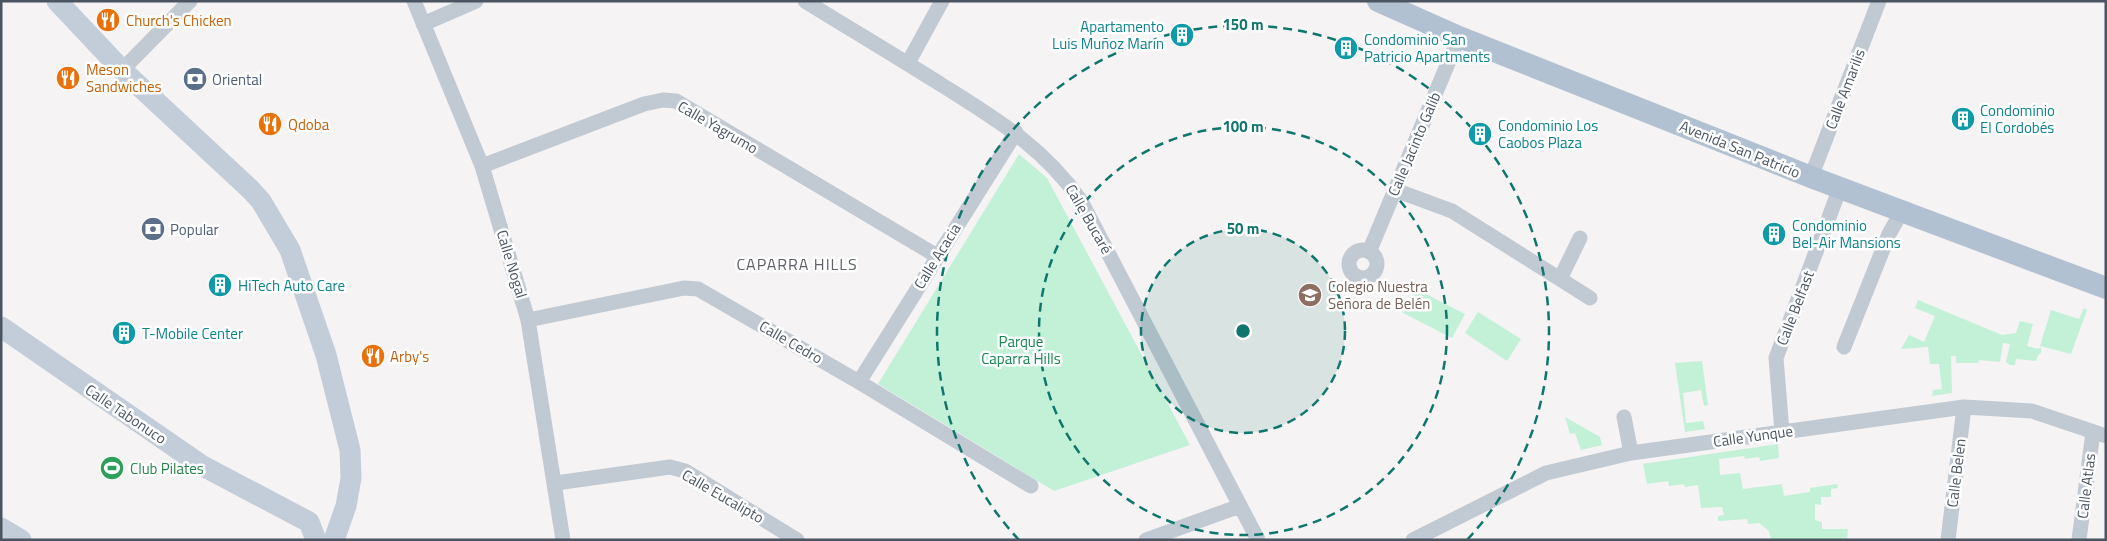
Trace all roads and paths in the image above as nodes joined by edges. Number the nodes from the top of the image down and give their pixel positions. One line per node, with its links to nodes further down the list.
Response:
1 (57, 1): 12 (street)
2 (190, 1): 12 (street)
3 (414, 1): 9 (street, Calle Nogal)
4 (476, 1): 9 (street)
5 (805, 1): 11 (street, Calle Bucaré)
6 (942, 1): 11 (street)
7 (1378, 1): 10 (main road, Avenida San Patricio)
8 (1879, 1): 15 (street, Calle Amarilis)
9 (423, 24): 14 (street, Calle Nogal)
10 (1459, 36): 15 (main road, Avenida San Patricio); 17 (street, Calle Jacinto Galib)
11 (908, 64): 13 (street, Calle Bucaré)
12 (122, 70): 36 (street)
13 (1016, 132): 21 (street, Calle Acacia); 37 (street, Calle Bucaré)
14 (482, 166): 21 (street, Calle Yagrumo); 25 (street, Calle Nogal)
15 (1811, 177): 16 (main road, Avenida San Patricio)
16 (1840, 188): 18 (main road, Avenida San Patricio); 31 (street, Calle Belfast)
17 (1395, 190): 20 (street, Calle Jacinto Galib); 22 (street)
18 (1902, 212): 23 (main road, Avenida San Patricio); 27 (street)
19 (1580, 238): 22 (street)
20 (1369, 252)
21 (937, 256): 28 (street, Calle Acacia)
22 (1560, 279): 24 (street)
23 (2106, 288)
24 (1590, 298)
25 (528, 320): 28 (street, Calle Cedro); 34 (street, Calle Nogal)
26 (1, 327): 39 (street, Calle Tabonuco)
27 (1844, 347)
28 (859, 382): 35 (street, Calle Cedro)
29 (1964, 407): 31 (street, Calle Yunque); 32 (street, Calle Yunque); 47 (street, Calle Belen)
30 (1624, 417): 33 (street)
31 (1782, 432): 33 (street, Calle Yunque)
32 (2099, 434): 48 (street, Calle Atlas)
33 (1631, 453): 46 (street, Calle Yunque)
34 (556, 483): 42 (street, Calle Nogal); 43 (street, Calle Eucalipto)
35 (1031, 486)
36 (346, 506): 39 (street, Calle Tabonuco); 41 (street)
37 (1240, 506): 44 (street); 45 (street, Calle Bucaré)
38 (1, 528): 40 (street)
39 (313, 531)
40 (21, 540)
41 (334, 540)
42 (563, 540)
43 (797, 540)
44 (1146, 540)
45 (1258, 540)
46 (1413, 540)
47 (1948, 540)
48 (2079, 540)

